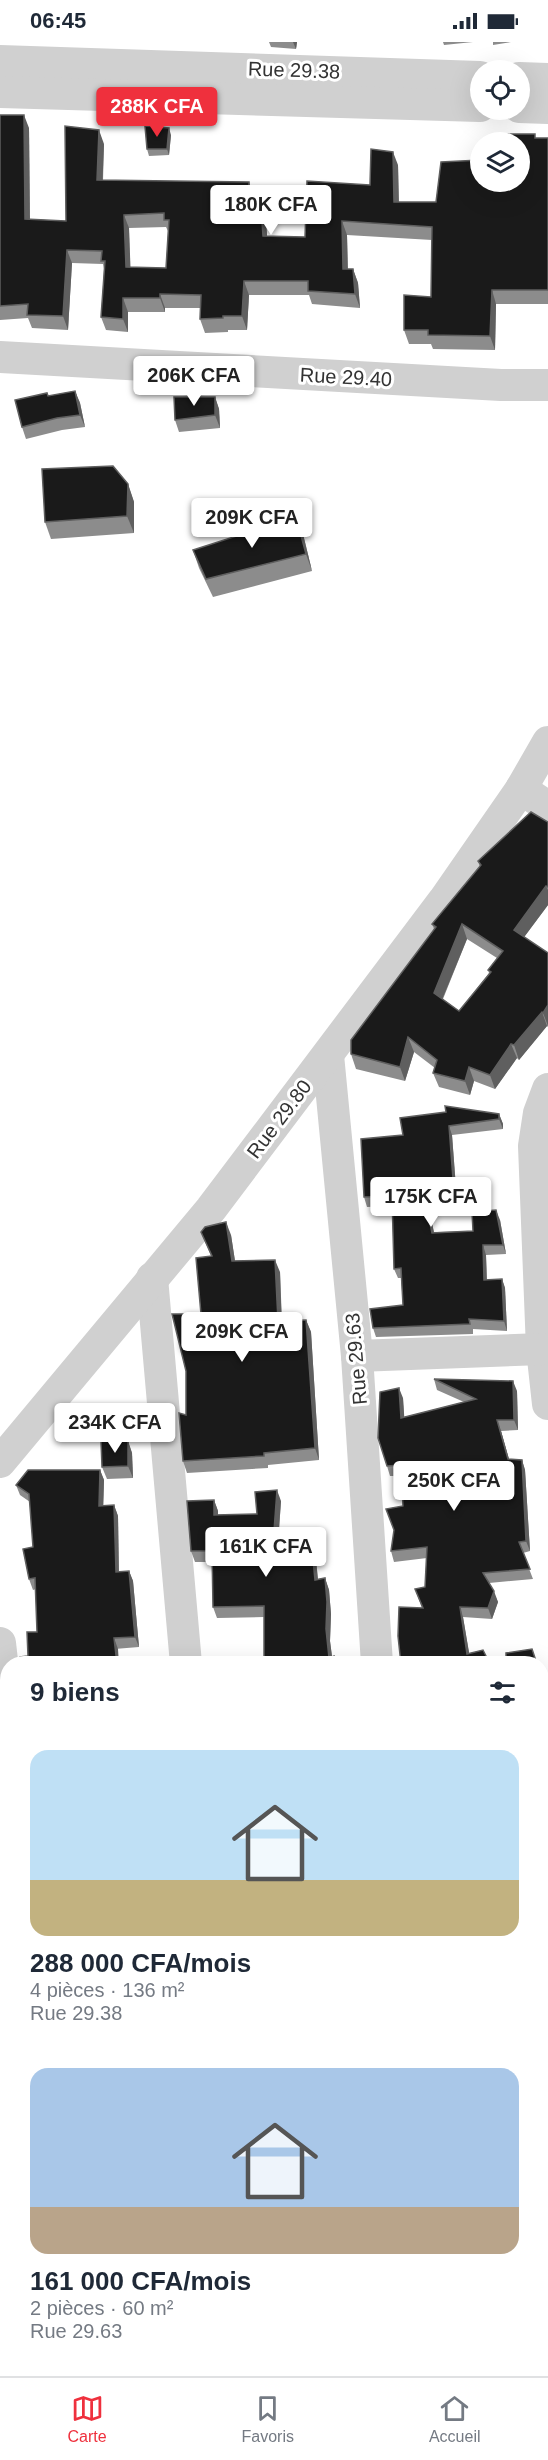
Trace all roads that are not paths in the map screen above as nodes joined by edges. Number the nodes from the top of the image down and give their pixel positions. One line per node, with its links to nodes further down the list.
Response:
1 (0, 61): 2 (street, Rue 29.38)
2 (470, 77)
3 (530, 78): 4 (street)
4 (548, 79)
5 (0, 92): 6 (street)
6 (470, 106)
7 (530, 107): 8 (street)
8 (548, 108)
9 (0, 357): 10 (street, Rue 29.40)
10 (548, 385)
11 (548, 742): 12 (street, Rue 29.80)
12 (521, 789): 13 (street); 14 (street, Rue 29.80)
13 (548, 807)
14 (328, 1055): 16 (street, Rue 29.80); 18 (street, Rue 29.63)
15 (548, 1089): 17 (street)
16 (152, 1278): 20 (street, Rue 29.80); 21 (street)
17 (543, 1349): 18 (street); 19 (street)
18 (357, 1356): 22 (street, Rue 29.63)
19 (548, 1404)
20 (0, 1462)
21 (185, 1656)
22 (376, 1656)

